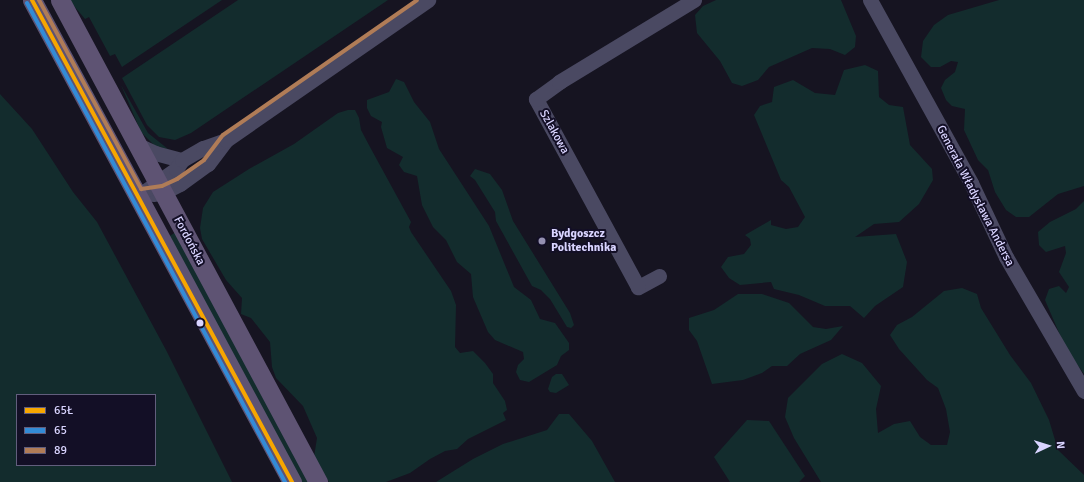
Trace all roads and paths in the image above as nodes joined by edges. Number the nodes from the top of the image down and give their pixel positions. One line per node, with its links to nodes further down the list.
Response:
1 (32, 0): 10 (main road, Fordońska)
2 (60, 0): 7 (main road, Fordońska)
3 (428, 0): 6 (street)
4 (694, 0): 11 (street, Szlakowa)
5 (870, 0): 12 (street, Generała Władysława Andersa)
6 (226, 140): 8 (street); 9 (street)
7 (138, 145): 8 (street); 9 (main road, Fordońska)
8 (182, 160): 9 (street)
9 (161, 187): 10 (street); 14 (main road, Fordońska)
10 (138, 196): 13 (main road, Fordońska)
11 (659, 276)
12 (1084, 391)
13 (292, 482)
14 (318, 482)

